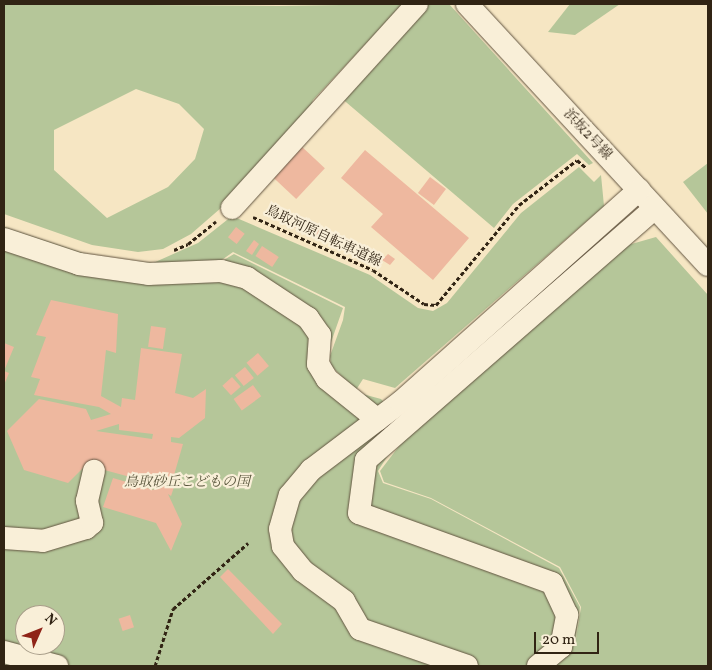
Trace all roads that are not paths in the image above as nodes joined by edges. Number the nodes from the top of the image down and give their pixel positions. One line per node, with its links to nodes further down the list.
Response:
1 (417, 4): 4 (street)
2 (467, 4): 3 (street, 浜坂2号線)
3 (639, 190): 5 (street, 浜坂2号線); 8 (street)
4 (232, 208)
5 (655, 208): 7 (street, 浜坂2号線); 14 (street)
6 (4, 239): 8 (street)
7 (708, 265)
8 (378, 420): 13 (street)
9 (94, 471): 10 (street)
10 (4, 538)
11 (4, 652): 12 (street)
12 (57, 666)
13 (467, 666)
14 (538, 666)

